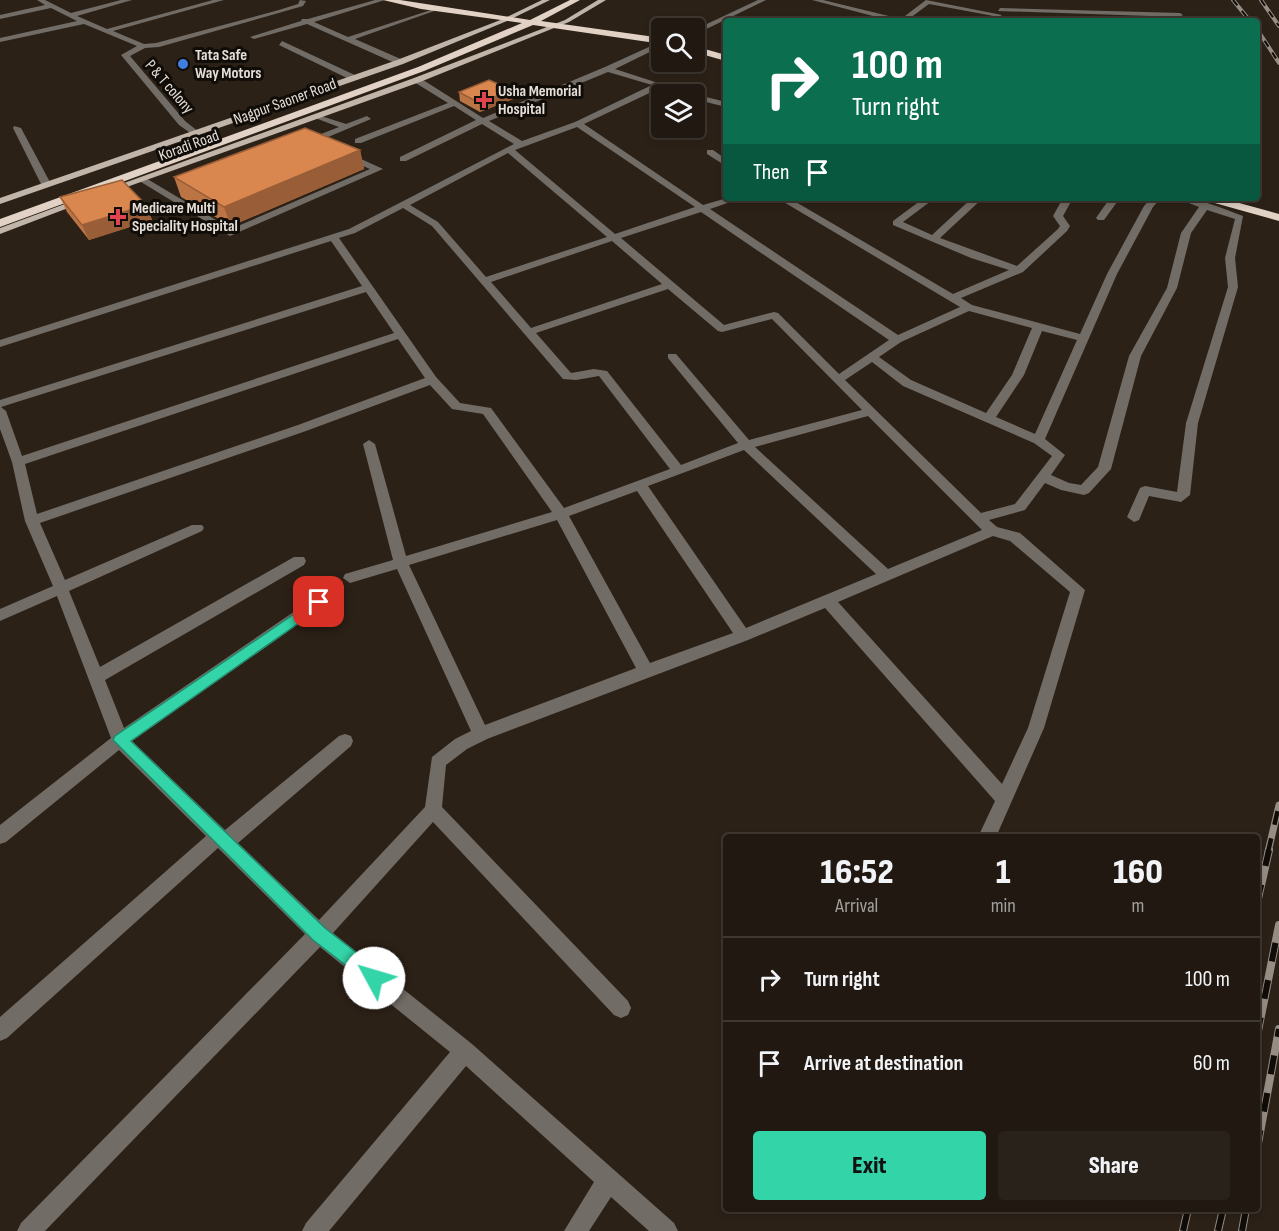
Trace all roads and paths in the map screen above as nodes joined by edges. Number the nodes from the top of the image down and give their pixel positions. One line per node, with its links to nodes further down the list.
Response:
1 (40, 0): 18 (street, P & T colony)
2 (129, 0): 28 (street)
3 (221, 0): 40 (street)
4 (298, 0): 22 (street)
5 (382, 0): 37 (street)
6 (387, 0): 20 (highway)
7 (421, 0): 24 (highway)
8 (547, 0): 17 (main road)
9 (560, 0): 98 (highway, Nagpur Saoner Road)
10 (576, 0): 101 (highway, Nagpur Saoner Road)
11 (603, 0): 23 (main road)
12 (763, 0): 29 (street)
13 (815, 0): 19 (street)
14 (849, 0): 19 (street)
15 (1003, 0): 25 (street)
16 (928, 1): 25 (street); 31 (street)
17 (537, 4): 23 (main road); 24 (main road)
18 (51, 6): 27 (street); 28 (street, P & T colony)
19 (839, 6): 30 (street)
20 (435, 9): 35 (highway); 43 (street)
21 (1110, 10): 25 (street); 26 (street); 32 (street)
22 (281, 11): 37 (street); 47 (street)
23 (584, 11): 33 (main road)
24 (516, 15): 33 (highway); 35 (main road)
25 (999, 15)
26 (1180, 15)
27 (0, 16)
28 (70, 16): 36 (street, P & T colony)
29 (725, 18)
30 (889, 18)
31 (906, 18)
32 (1115, 18)
33 (572, 19): 38 (main road, Koradi Road); 41 (highway)
34 (723, 19): 39 (street)
35 (505, 20): 38 (highway); 53 (main road)
36 (84, 22): 40 (street, P & T colony); 44 (street)
37 (307, 22): 42 (street); 43 (street)
38 (557, 25): 45 (highway); 57 (main road, Koradi Road)
39 (705, 28)
40 (106, 31): 47 (street, P & T colony)
41 (651, 32)
42 (254, 37)
43 (349, 39): 53 (street)
44 (0, 40)
45 (651, 40)
46 (282, 43): 56 (street)
47 (143, 45): 71 (street, P & T colony)
48 (705, 45): 51 (highway)
49 (651, 48): 54 (street)
50 (705, 50): 52 (highway)
51 (723, 51)
52 (723, 52)
53 (400, 62): 55 (main road)
54 (608, 69): 59 (street); 66 (street)
55 (368, 73): 56 (main road); 58 (main road)
56 (354, 78): 71 (main road)
57 (417, 80): 58 (main road, Koradi Road); 62 (street)
58 (405, 84): 64 (main road, Koradi Road)
59 (651, 84)
60 (651, 89): 67 (street)
61 (705, 99): 63 (street)
62 (455, 103): 66 (street); 73 (street)
63 (723, 104)
64 (318, 116): 68 (street); 70 (main road, Koradi Road)
65 (367, 119): 68 (street)
66 (482, 121): 74 (street); 79 (street)
67 (578, 124): 74 (street); 97 (street)
68 (346, 127): 72 (street)
69 (17, 128): 82 (street)
70 (281, 129): 72 (street); 81 (main road, Koradi Road)
71 (196, 134): 82 (main road)
72 (301, 140): 75 (street)
73 (358, 141)
74 (520, 144): 76 (street)
75 (321, 146)
76 (509, 149): 95 (street); 104 (street)
77 (332, 150): 84 (street)
78 (710, 152): 80 (street)
79 (403, 159)
80 (723, 161)
81 (141, 179): 84 (street); 102 (main road, Koradi Road)
82 (46, 184): 85 (main road)
83 (180, 192): 84 (street)
84 (170, 196)
85 (0, 201)
86 (726, 201): 97 (street)
87 (787, 201): 110 (street)
88 (926, 201): 105 (street)
89 (975, 201): 105 (street)
90 (1066, 201): 106 (street)
91 (1113, 201): 99 (street)
92 (1153, 201): 115 (street)
93 (1258, 201): 96 (highway)
94 (1207, 202): 100 (highway); 131 (street); 134 (street)
95 (402, 204): 103 (street); 107 (street)
96 (1279, 207)
97 (702, 208): 104 (street); 116 (street)
98 (0, 212)
99 (1101, 218)
100 (1279, 218)
101 (0, 223)
102 (0, 231)
103 (333, 237): 109 (street); 117 (street)
104 (615, 237): 107 (street); 108 (street)
105 (933, 239): 106 (street)
106 (1019, 270): 110 (street)
107 (484, 281): 113 (street)
108 (670, 285): 113 (street); 121 (street)
109 (368, 288): 114 (street); 122 (street)
110 (953, 298): 111 (street)
111 (968, 307): 112 (street); 116 (street)
112 (1038, 327): 115 (street); 125 (street)
113 (529, 332): 130 (street)
114 (399, 335): 120 (street); 129 (street)
115 (1084, 339): 126 (street)
116 (897, 340): 119 (street)
117 (0, 344)
118 (672, 356): 128 (street)
119 (872, 357): 121 (street); 125 (street)
120 (432, 380): 133 (street); 136 (street)
121 (838, 380): 124 (street)
122 (0, 404)
123 (0, 411): 129 (street)
124 (870, 412): 128 (street); 135 (street)
125 (988, 419): 126 (street)
126 (1038, 440): 131 (street)
127 (369, 444): 140 (street)
128 (746, 446): 130 (street); 141 (street)
129 (18, 462): 136 (street)
130 (678, 470): 132 (street)
131 (1043, 476): 135 (street)
132 (639, 483): 133 (street); 147 (street)
133 (561, 514): 140 (street); 148 (street)
134 (1134, 517)
135 (979, 518): 138 (street)
136 (32, 521): 143 (street)
137 (196, 528): 143 (street)
138 (992, 531): 141 (street); 153 (street)
139 (299, 561): 149 (street)
140 (401, 563): 142 (street); 150 (street)
141 (887, 576): 144 (street)
142 (350, 578)
143 (61, 588): 146 (street); 149 (street)
144 (828, 601): 147 (street); 153 (street)
145 (319, 602): 151 (street)
146 (0, 615)
147 (744, 636): 148 (street)
148 (646, 670): 150 (street)
149 (96, 678): 151 (street)
150 (481, 734): 154 (street)
151 (120, 740): 156 (street); 157 (street)
152 (345, 741): 157 (street)
153 (1004, 799): 155 (street)
154 (433, 810): 158 (street); 159 (street)
155 (988, 834)
156 (0, 836)
157 (222, 839): 158 (street); 160 (street)
158 (319, 934): 161 (street); 163 (street)
159 (621, 1008)
160 (0, 1031)
161 (465, 1051): 162 (street); 164 (street)
162 (609, 1180): 165 (street); 166 (street)
163 (29, 1231)
164 (314, 1231)
165 (576, 1231)
166 (666, 1231)

